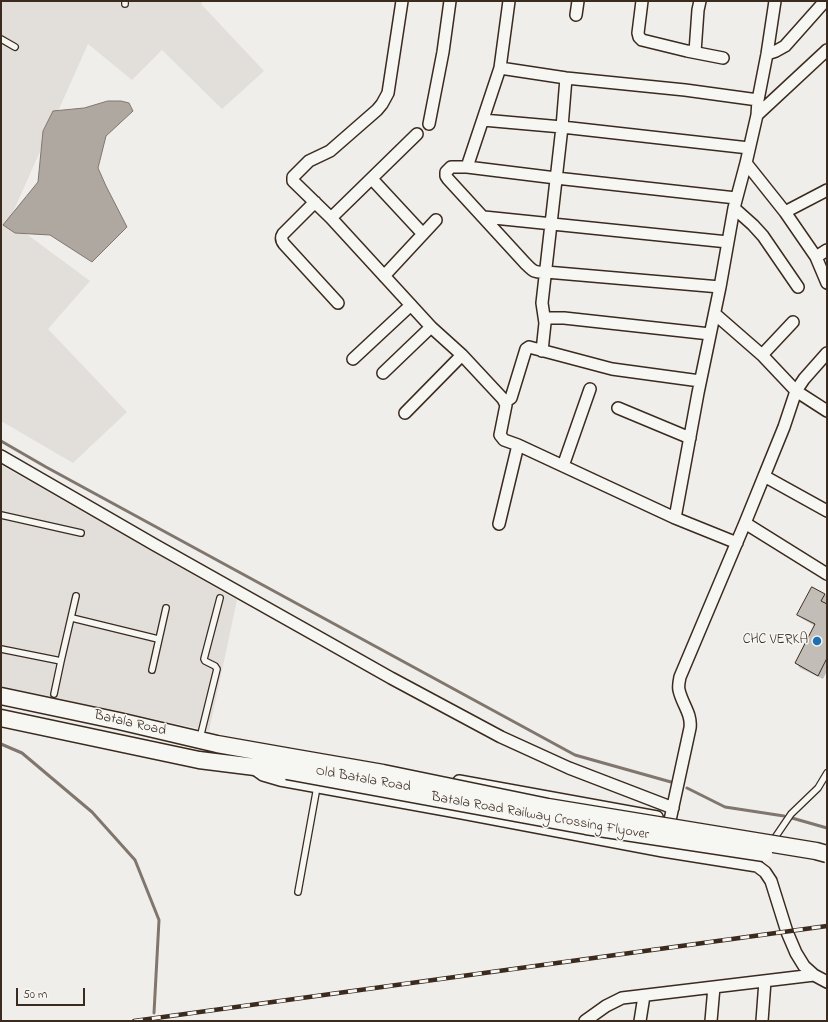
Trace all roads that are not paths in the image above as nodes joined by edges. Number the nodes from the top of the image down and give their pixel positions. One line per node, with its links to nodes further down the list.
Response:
1 (402, 1): 30 (street)
2 (450, 1): 21 (street)
3 (509, 1): 16 (street)
4 (578, 1): 9 (street)
5 (642, 1): 12 (street)
6 (700, 1): 12 (street)
7 (775, 1): 13 (street)
8 (825, 1): 13 (street)
9 (576, 15)
10 (1, 40): 11 (lane)
11 (15, 47)
12 (695, 52): 15 (street)
13 (767, 54): 18 (street)
14 (825, 55): 19 (street)
15 (723, 58)
16 (500, 68): 17 (street); 20 (street)
17 (566, 78): 18 (street); 22 (street)
18 (758, 100): 19 (street)
19 (757, 115): 24 (street)
20 (483, 120): 22 (street); 26 (street)
21 (430, 124)
22 (562, 127): 24 (street); 27 (street)
23 (417, 134): 28 (street)
24 (749, 148): 25 (street)
25 (746, 163): 31 (street); 32 (street)
26 (467, 167): 27 (street); 33 (street)
27 (556, 178): 31 (street); 36 (street)
28 (372, 179): 34 (street); 37 (street)
29 (827, 190): 32 (street)
30 (315, 202): 34 (street); 46 (street)
31 (735, 203): 38 (street); 45 (street)
32 (785, 212): 40 (street)
33 (484, 217): 36 (street); 41 (street)
34 (331, 218): 42 (street)
35 (436, 220): 37 (street)
36 (551, 224): 38 (street); 41 (street)
37 (423, 234): 42 (street)
38 (728, 242): 44 (street)
39 (827, 250): 40 (street)
40 (816, 257): 43 (street)
41 (546, 272): 44 (street); 49 (street)
42 (384, 276): 47 (street)
43 (827, 283)
44 (720, 287): 48 (street)
45 (798, 288)
46 (338, 304)
47 (411, 305): 51 (street); 57 (street)
48 (715, 314): 52 (street); 55 (street)
49 (545, 318): 52 (street); 53 (street)
50 (792, 322): 55 (street)
51 (431, 327): 56 (street); 58 (street)
52 (710, 334): 59 (street)
53 (542, 351): 59 (street); 62 (street)
54 (827, 353): 61 (street)
55 (762, 354): 61 (street)
56 (462, 355): 62 (street); 65 (street)
57 (353, 359)
58 (383, 373)
59 (700, 381): 66 (street)
60 (590, 389): 69 (street)
61 (796, 391): 64 (street); 70 (street)
62 (506, 402): 67 (street)
63 (618, 408): 66 (street)
64 (827, 411)
65 (405, 413)
66 (690, 438): 73 (street)
67 (518, 445): 69 (street); 75 (street)
68 (1, 456): 96 (street)
69 (563, 466): 73 (street)
70 (764, 476): 71 (street); 74 (street)
71 (827, 510)
72 (1, 515): 76 (lane)
73 (675, 518): 77 (street)
74 (745, 523): 77 (street); 78 (street)
75 (499, 524)
76 (81, 533)
77 (737, 543): 96 (street)
78 (827, 574)
79 (76, 596): 82 (lane)
80 (220, 598): 90 (lane)
81 (166, 608): 83 (lane)
82 (72, 618): 83 (lane); 85 (lane)
83 (158, 639): 86 (lane)
84 (1, 649): 85 (lane)
85 (61, 661): 87 (lane)
86 (152, 670)
87 (54, 694)
88 (1, 696): 90 (main road, Batala Road)
89 (1, 718): 93 (main road, Batala Road)
90 (200, 740): 91 (main road, Batala Road)
91 (259, 752): 92 (main road, Batala Road Railway Crossing Flyover); 97 (street)
92 (286, 764): 93 (main road, Batala Road Railway Crossing Flyover); 101 (main road, Batala Road Railway Crossing Flyover, bridge); 102 (main road, Batala Road Railway Crossing Flyover, bridge)
93 (253, 767): 95 (street, Old Batala Road)
94 (827, 773): 98 (lane)
95 (317, 787): 100 (street, Old Batala Road); 104 (lane)
96 (673, 808): 97 (street)
97 (670, 820): 98 (street); 100 (street)
98 (775, 837): 99 (street); 103 (lane)
99 (827, 846)
100 (663, 851): 103 (street, Old Batala Road)
101 (827, 854)
102 (827, 864)
103 (757, 866): 105 (street)
104 (298, 892)
105 (814, 975): 106 (street); 107 (street)
106 (766, 981): 108 (street); 113 (street)
107 (827, 982)
108 (714, 987): 109 (street); 112 (street)
109 (644, 996): 110 (street); 111 (street)
110 (586, 1021)
111 (640, 1021)
112 (711, 1021)
113 (762, 1021)

